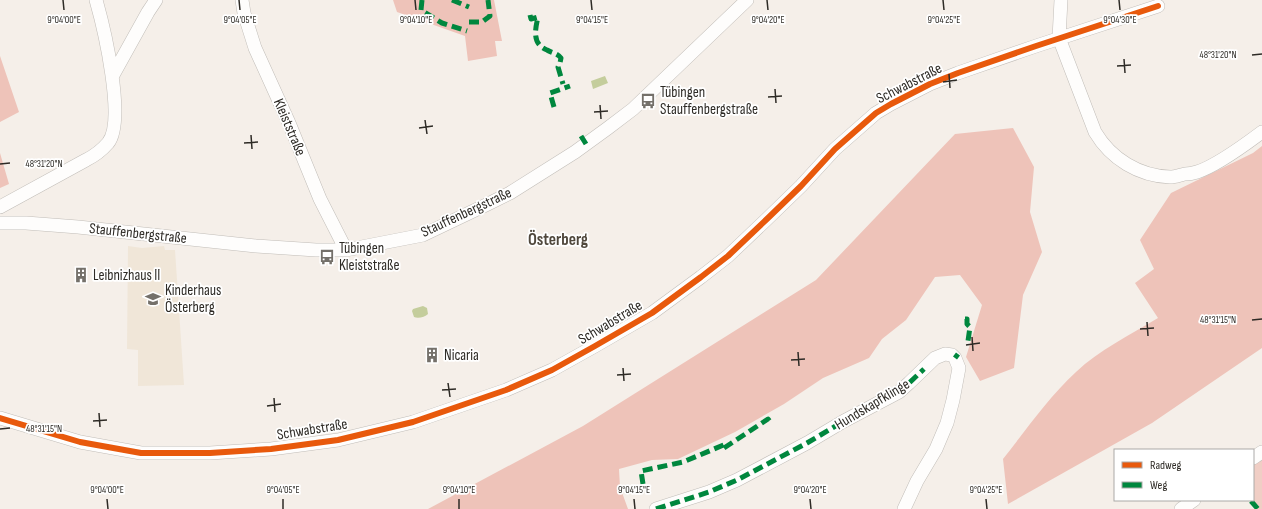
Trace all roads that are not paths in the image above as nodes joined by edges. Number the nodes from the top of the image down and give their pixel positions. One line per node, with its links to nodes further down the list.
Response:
1 (96, 0): 8 (street)
2 (156, 0): 8 (street)
3 (242, 0): 12 (street, Kleiststraße)
4 (747, 0): 12 (street, Stauffenbergstraße)
5 (1061, 0): 7 (street)
6 (1158, 6): 7 (street, Schwabstraße)
7 (1059, 38): 9 (street); 13 (street, Schwabstraße)
8 (112, 75): 10 (street)
9 (1262, 132)
10 (0, 207)
11 (0, 223): 12 (street, Stauffenbergstraße)
12 (346, 250)
13 (0, 418)
14 (1193, 501): 17 (street)
15 (656, 509): 16 (street, Hundskapfklinge)
16 (904, 509)
17 (1181, 509)

